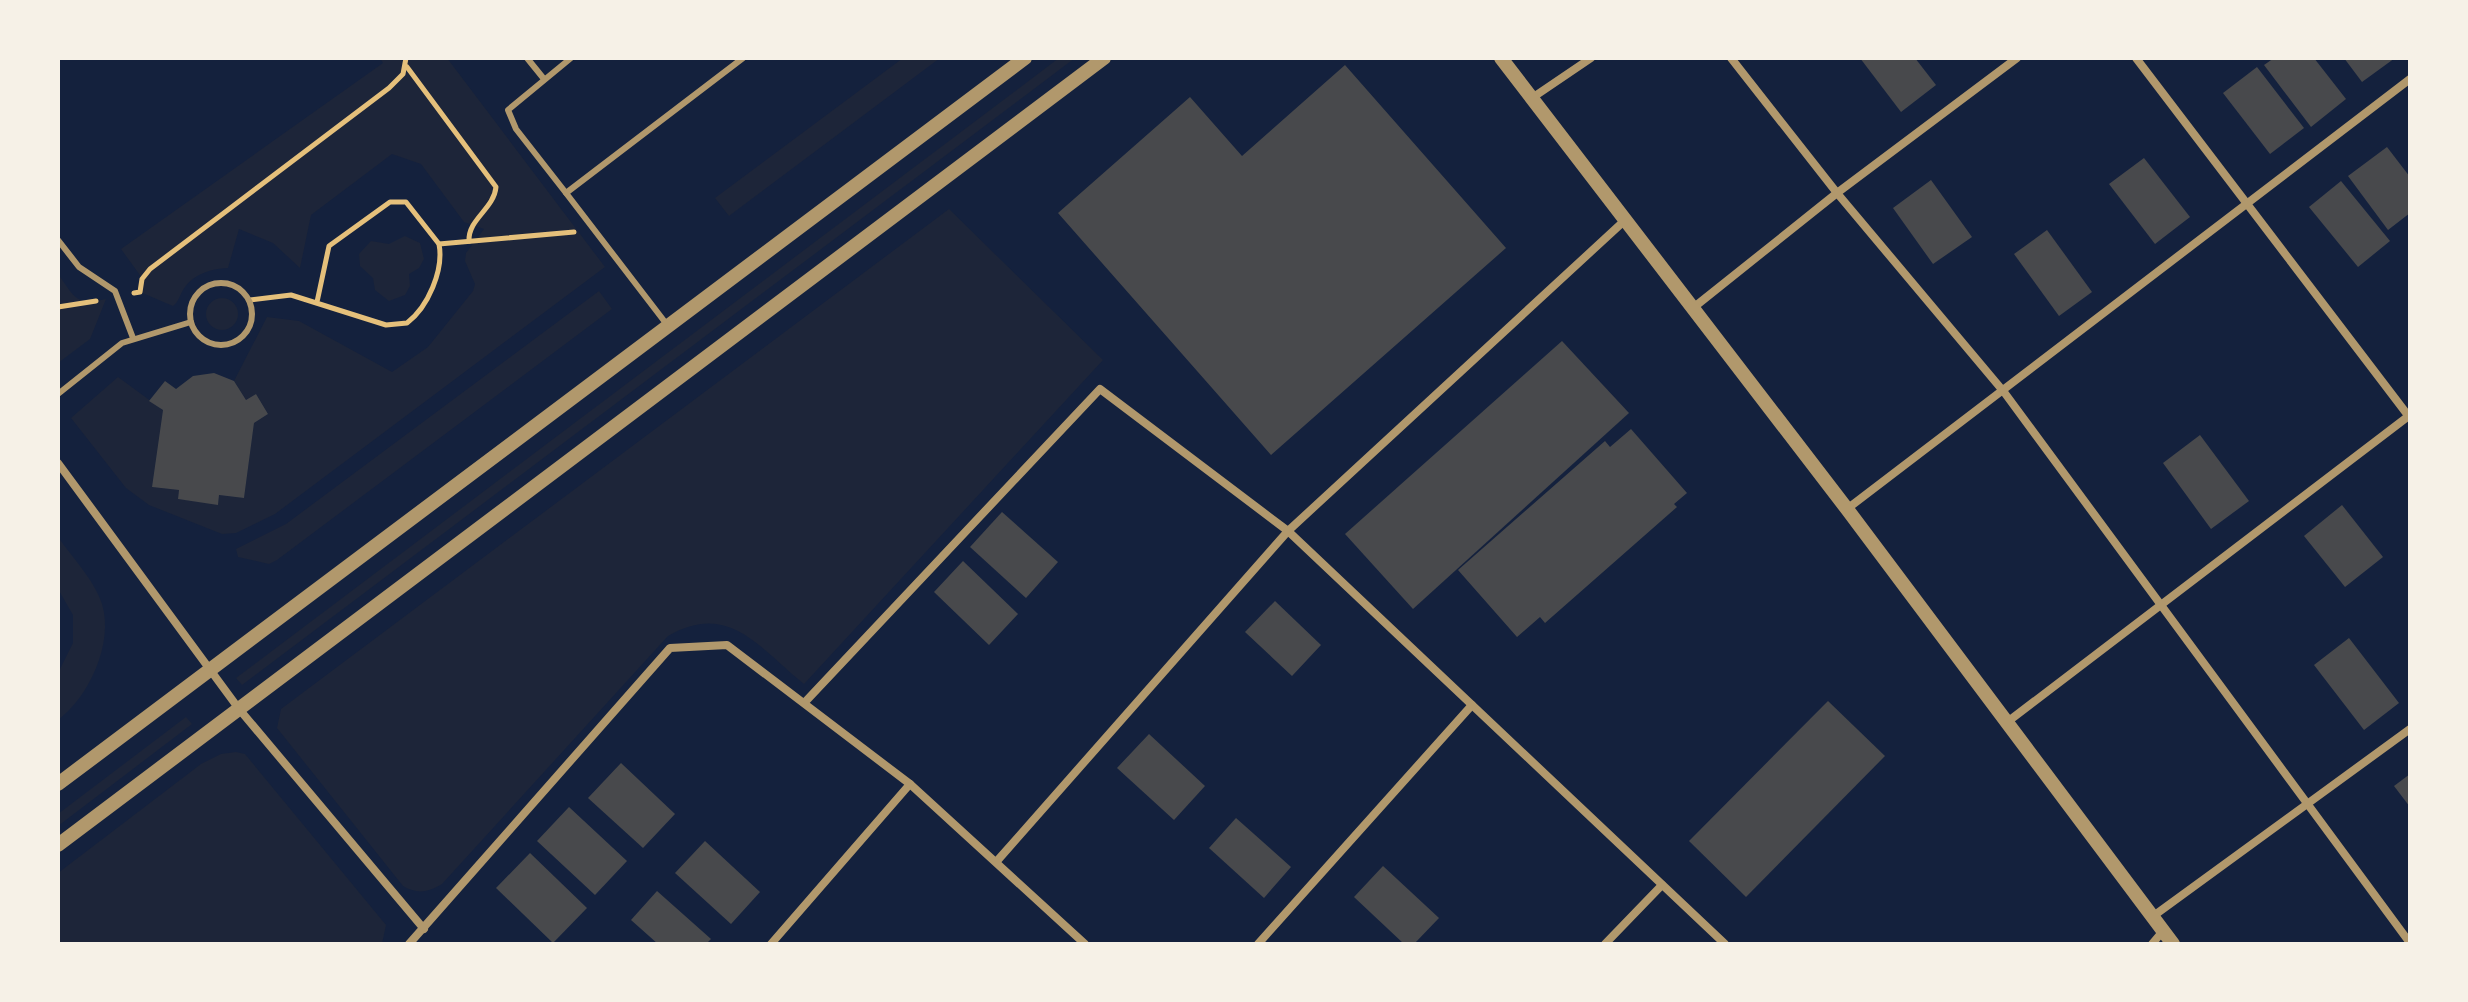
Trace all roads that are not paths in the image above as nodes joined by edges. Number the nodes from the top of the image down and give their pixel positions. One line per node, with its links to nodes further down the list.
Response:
1 (527, 58): 11 (lane)
2 (571, 58): 11 (lane)
3 (743, 58): 14 (lane)
4 (1025, 58): 21 (street)
5 (1104, 58): 33 (street)
6 (1501, 58): 13 (street)
7 (1591, 58): 13 (street)
8 (1731, 58): 15 (street)
9 (2017, 58): 15 (street)
10 (2136, 58): 16 (street)
11 (544, 79): 14 (lane)
12 (2410, 79): 16 (street)
13 (1532, 98): 17 (street)
14 (566, 193): 21 (lane)
15 (1837, 193): 19 (street); 23 (street)
16 (2247, 206): 23 (street); 25 (street)
17 (1623, 222): 19 (street); 28 (street)
18 (58, 240): 22 (lane)
19 (1693, 308): 27 (street)
20 (191, 322): 20 (lane); 22 (lane)
21 (668, 326): 30 (street)
22 (133, 338): 24 (lane)
23 (2004, 392): 27 (street); 29 (street)
24 (58, 394)
25 (2409, 417): 29 (street)
26 (58, 463): 30 (street)
27 (1847, 509): 34 (street)
28 (1288, 531): 31 (street); 32 (street); 40 (street)
29 (2159, 603): 34 (street); 38 (street)
30 (209, 670): 33 (street); 36 (street)
31 (806, 701): 37 (street); 43 (street)
32 (1472, 705): 41 (street); 49 (street)
33 (239, 709): 39 (street); 43 (street)
34 (2005, 723): 42 (street)
35 (2410, 729): 38 (street)
36 (58, 784)
37 (910, 784): 40 (street); 47 (street)
38 (2309, 803): 42 (street); 45 (street)
39 (58, 845)
40 (997, 861): 48 (street)
41 (1662, 885): 50 (street); 51 (street)
42 (2152, 917): 44 (street)
43 (424, 929): 46 (street)
44 (2163, 931): 52 (street); 53 (street)
45 (2410, 943)
46 (409, 944)
47 (771, 944)
48 (1085, 944)
49 (1258, 944)
50 (1605, 944)
51 (1725, 944)
52 (2152, 944)
53 (2173, 944)

